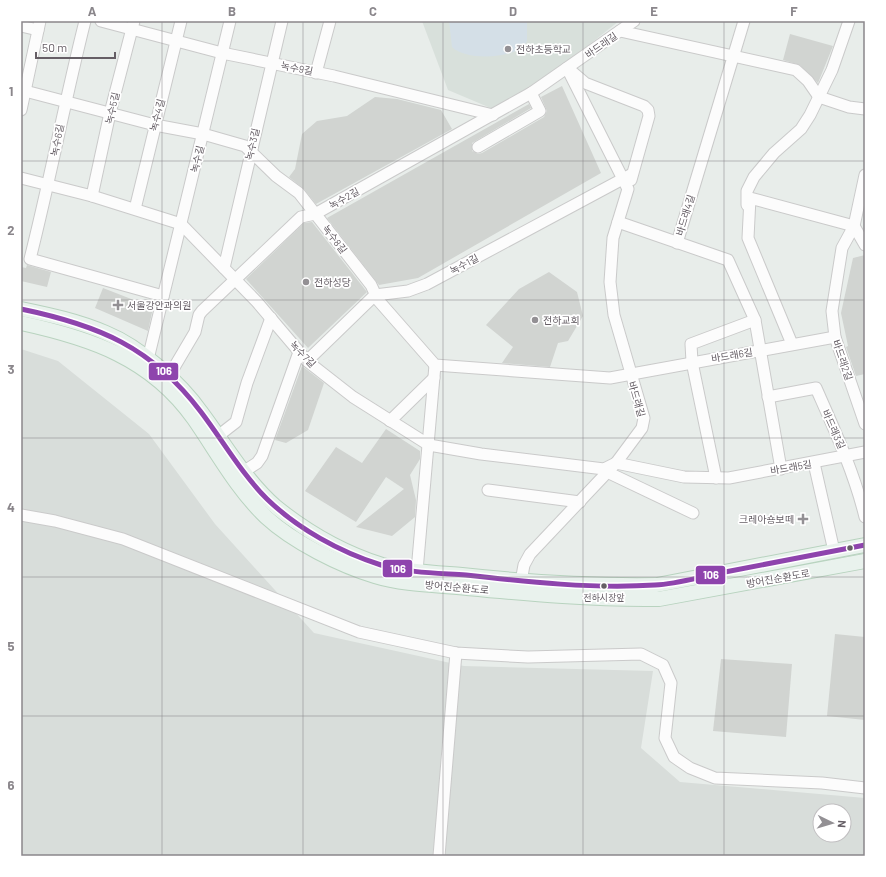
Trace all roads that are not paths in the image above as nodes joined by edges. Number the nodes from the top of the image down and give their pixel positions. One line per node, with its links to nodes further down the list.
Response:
1 (85, 21): 23 (street, 녹수6길)
2 (101, 21): 11 (street, 녹수9길)
3 (181, 21): 14 (street, 녹수4길)
4 (230, 21): 15 (street, 녹수길)
5 (282, 21): 17 (street, 녹수3길)
6 (330, 21): 19 (street)
7 (634, 21): 13 (street, 바드래길)
8 (744, 21): 16 (street, 바드래4길)
9 (849, 21): 22 (street)
10 (39, 25): 12 (street); 20 (street)
11 (133, 25): 14 (street, 녹수9길); 26 (street, 녹수5길)
12 (21, 26)
13 (620, 31): 16 (street); 18 (street, 바드래길)
14 (175, 40): 15 (street, 녹수9길); 28 (street, 녹수4길)
15 (222, 53): 17 (street, 녹수9길); 29 (street, 녹수길)
16 (734, 57): 22 (street); 43 (street, 바드래4길)
17 (272, 63): 19 (street, 녹수9길); 31 (street, 녹수3길)
18 (567, 68): 21 (street, 녹수2길); 34 (street); 34 (street, 바드래길)
19 (316, 72): 27 (street, 녹수9길)
20 (25, 92): 23 (street, 녹수8길); 25 (street)
21 (531, 93): 27 (street, 녹수2길); 30 (street)
22 (819, 97): 24 (street); 42 (street)
23 (65, 102): 26 (street, 녹수8길); 35 (street, 녹수6길)
24 (865, 109)
25 (21, 110)
26 (110, 114): 28 (street, 녹수8길); 36 (street, 녹수5길)
27 (493, 115): 38 (street, 녹수2길)
28 (154, 125): 29 (street, 녹수8길); 37 (street, 녹수4길)
29 (203, 134): 31 (street, 녹수8길); 40 (street, 녹수길)
30 (478, 147)
31 (250, 153): 38 (street, 녹수8길); 45 (street, 녹수3길)
32 (865, 175): 41 (street, 바드래2길)
33 (21, 178): 35 (street, 녹수7길)
34 (628, 181): 39 (street, 바드래길); 47 (street, 녹수1길)
35 (48, 185): 36 (street, 녹수7길); 48 (street, 녹수6길)
36 (92, 196): 37 (street, 녹수7길)
37 (135, 209): 40 (street, 녹수7길)
38 (315, 214): 46 (street, 녹수2길); 47 (street, 녹수8길)
39 (618, 222): 43 (street); 61 (street, 바드래길)
40 (181, 224): 45 (street, 녹수7길); 48 (street, 녹수길)
41 (854, 226): 42 (street); 44 (street); 53 (street, 바드래2길)
42 (748, 238): 54 (street)
43 (677, 243): 51 (street, 바드래4길)
44 (865, 245)
45 (224, 268): 46 (street, 녹수7길)
46 (235, 279): 50 (street, 녹수7길); 62 (street, 녹수2길)
47 (375, 295): 58 (street); 60 (street, 녹수8길)
48 (163, 296): 57 (street, 녹수길)
49 (21, 309): 57 (main road, 방어진순환도로)
50 (271, 318): 56 (street, 녹수7길); 67 (street)
51 (755, 320): 55 (street, 바드래4길); 59 (street)
52 (21, 323): 86 (main road, 방어진순환도로)
53 (835, 337): 54 (street, 바드래6길); 66 (street, 바드래2길)
54 (792, 344): 55 (street, 바드래6길)
55 (760, 350): 59 (street, 바드래6길); 64 (street, 바드래4길)
56 (299, 352): 58 (street, 녹수7길); 74 (street)
57 (148, 359): 62 (main road, 방어진순환도로)
58 (307, 361): 65 (street, 녹수7길)
59 (692, 362): 61 (street, 바드래6길); 76 (street)
60 (436, 365): 61 (street); 63 (street)
61 (629, 373): 71 (street, 바드래길)
62 (169, 376): 67 (main road, 방어진순환도로)
63 (434, 378): 65 (street); 68 (street)
64 (768, 397): 70 (street, 바드래3길); 73 (street, 바드래4길)
65 (390, 420): 68 (street, 녹수7길)
66 (865, 424)
67 (218, 436): 74 (main road, 방어진순환도로)
68 (429, 445): 71 (street, 녹수7길); 85 (street)
69 (865, 452): 70 (street, 바드래5길)
70 (846, 456): 72 (street, 바드래5길); 81 (street, 바드래3길)
71 (616, 463): 75 (street, 바드래길); 76 (street, 바드래5길)
72 (814, 463): 73 (street, 바드래5길); 83 (street)
73 (781, 469): 76 (street, 바드래5길)
74 (243, 472): 85 (main road, 방어진순환도로)
75 (607, 472): 78 (street, 바드래길); 79 (street)
76 (716, 478)
77 (488, 490): 78 (street)
78 (580, 502): 86 (street, 바드래길)
79 (693, 513)
80 (21, 515): 87 (street)
81 (865, 517)
82 (865, 545): 83 (main road, 방어진순환도로)
83 (834, 551): 86 (main road, 방어진순환도로)
84 (865, 562): 86 (main road, 방어진순환도로)
85 (417, 571): 86 (main road, 방어진순환도로)
86 (520, 586)
87 (456, 653): 88 (street); 89 (street)
88 (865, 788)
89 (439, 856)

